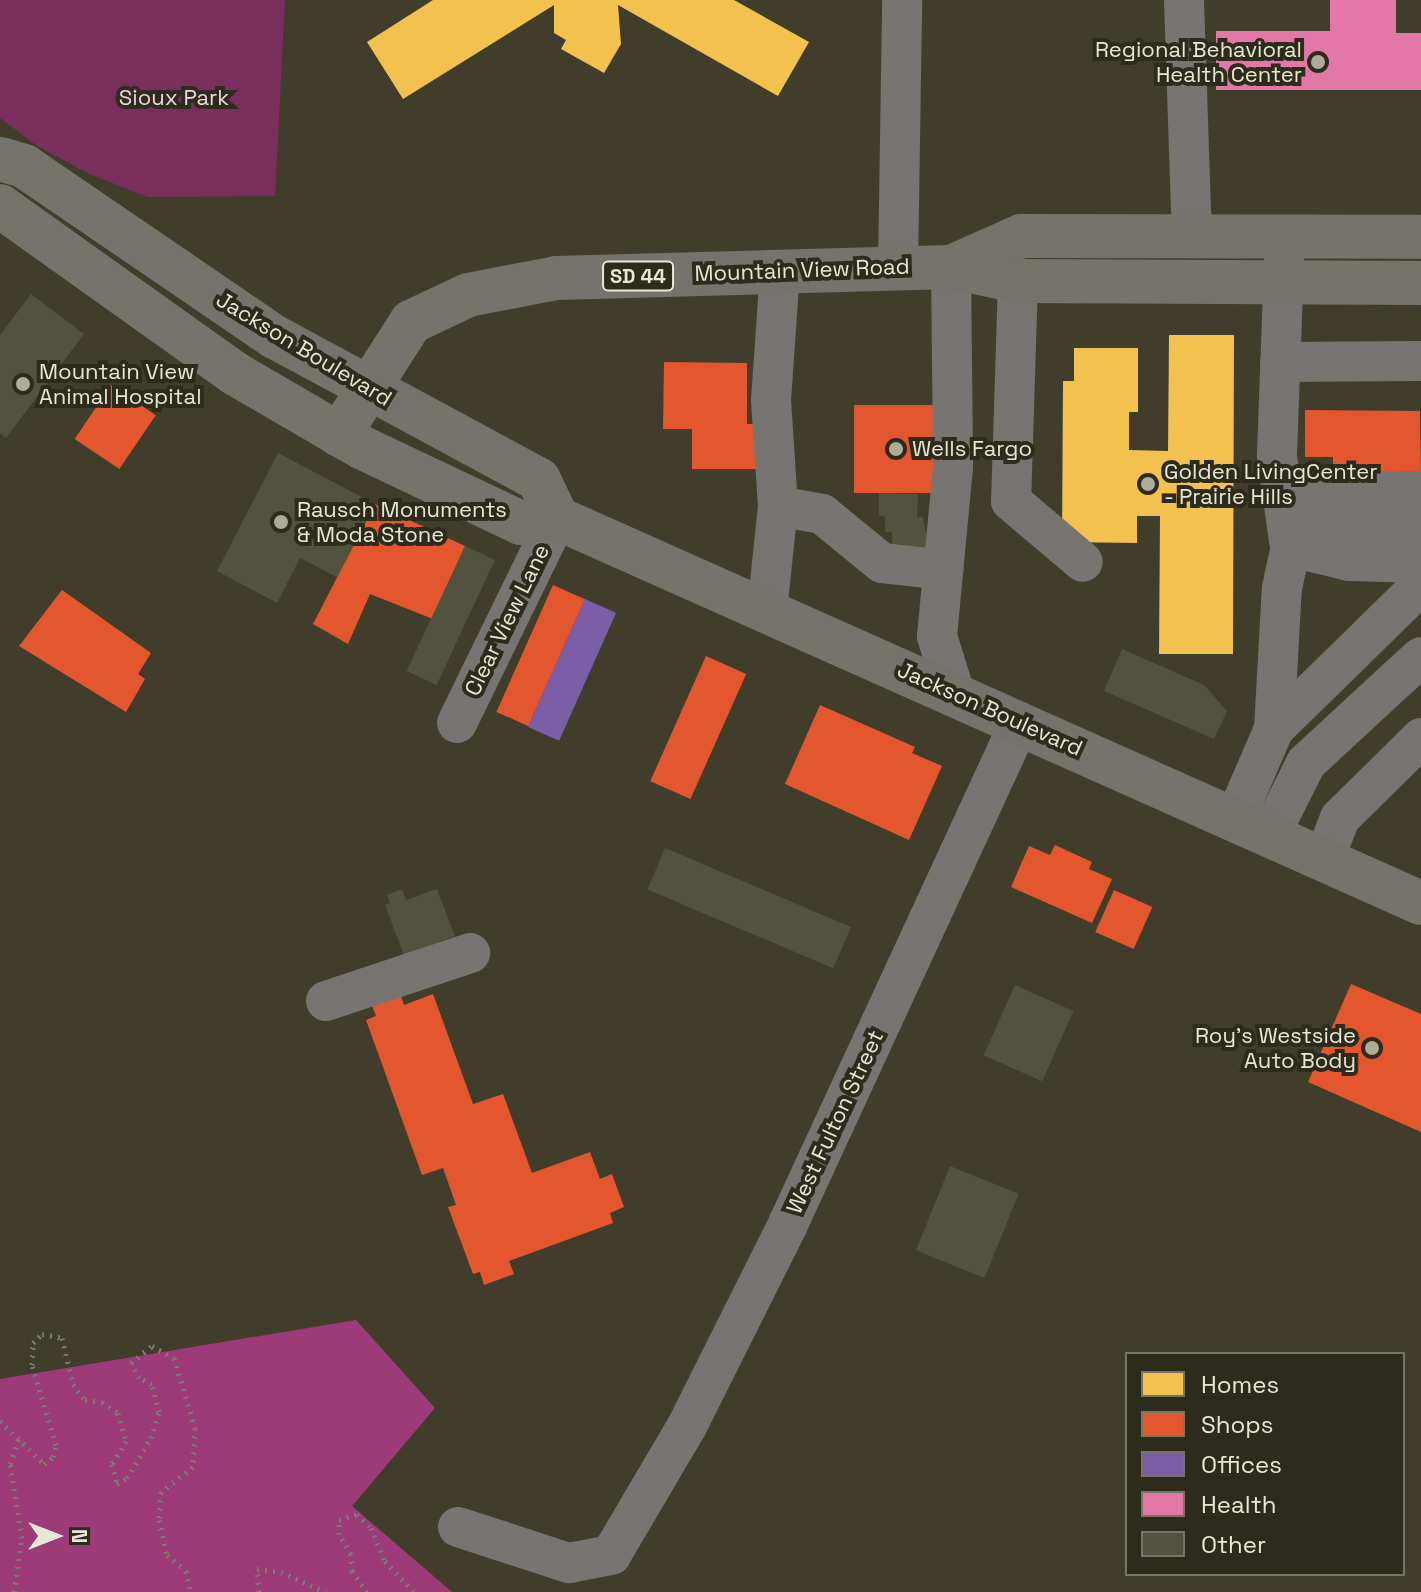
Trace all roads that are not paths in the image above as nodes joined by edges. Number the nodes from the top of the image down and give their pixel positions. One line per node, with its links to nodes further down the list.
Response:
1 (902, 0): 8 (street)
2 (1184, 0): 5 (street)
3 (0, 159): 16 (main road, Jackson Boulevard)
4 (0, 206): 17 (main road, Jackson Boulevard)
5 (1192, 236): 6 (main road, Mountain View Road / SD 44); 9 (main road, Mountain View Road / SD 44)
6 (1285, 236): 7 (main road, Mountain View Road / SD 44); 12 (street)
7 (1421, 237)
8 (898, 267): 9 (main road, Mountain View Road / SD 44); 10 (main road, Mountain View Road / SD 44)
9 (951, 267): 11 (main road, Mountain View Road / SD 44); 27 (street)
10 (780, 271): 16 (main road, Mountain View Road / SD 44); 20 (street)
11 (1018, 281): 12 (main road, Mountain View Road / SD 44); 25 (street)
12 (1282, 282): 13 (main road, Mountain View Road / SD 44); 15 (street)
13 (1421, 283)
14 (1421, 361): 15 (street)
15 (1280, 362): 24 (street)
16 (367, 387): 17 (main road, Mountain View Road / SD 44); 22 (main road, Jackson Boulevard)
17 (339, 435): 22 (main road, Jackson Boulevard)
18 (1421, 491): 24 (street)
19 (1421, 505): 24 (street)
20 (778, 506): 27 (street); 29 (street)
21 (1421, 516): 24 (street)
22 (557, 518): 29 (main road, Jackson Boulevard); 33 (street, Clear View Lane)
23 (1421, 527): 24 (street)
24 (1289, 540): 26 (street); 34 (street)
25 (1083, 562)
26 (1421, 563)
27 (944, 570): 31 (street)
28 (1421, 585): 34 (street)
29 (767, 611): 31 (main road, Jackson Boulevard)
30 (1421, 657): 36 (street)
31 (954, 691): 32 (main road, Jackson Boulevard)
32 (1020, 722): 36 (main road, Jackson Boulevard); 41 (street, West Fulton Street)
33 (457, 723)
34 (1274, 729): 36 (street)
35 (1421, 738): 37 (street)
36 (1252, 827): 37 (main road, Jackson Boulevard)
37 (1324, 859): 38 (main road, Jackson Boulevard)
38 (1421, 903)
39 (470, 953): 40 (street)
40 (326, 1001)
41 (458, 1527)

